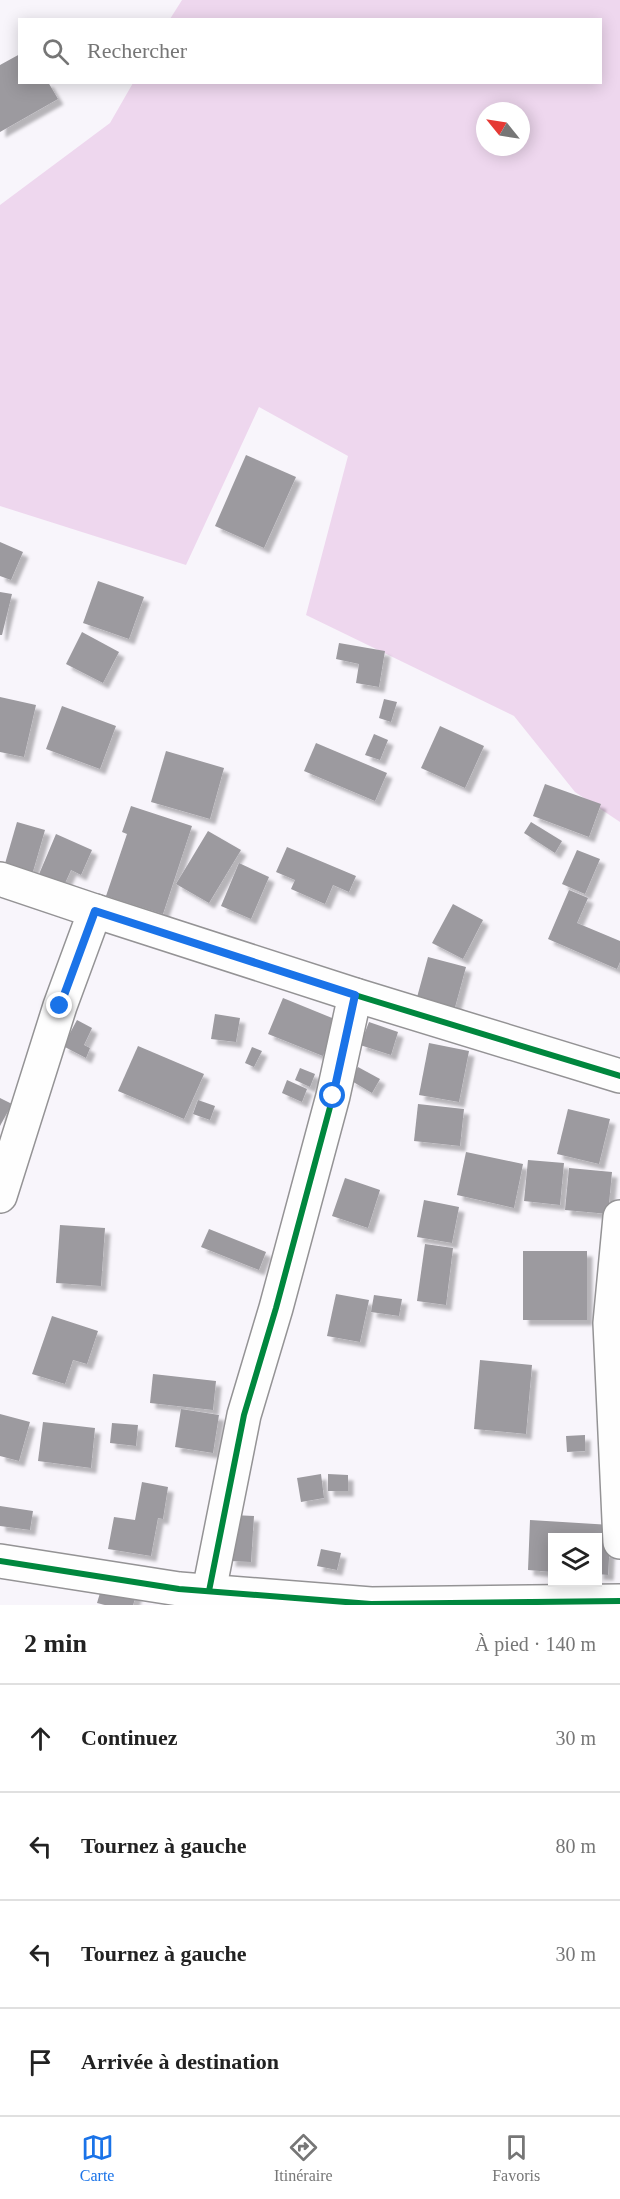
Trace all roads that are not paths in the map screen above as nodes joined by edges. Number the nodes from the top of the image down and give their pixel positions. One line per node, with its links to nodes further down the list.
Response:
1 (0, 879): 2 (street)
2 (95, 911): 3 (street); 5 (street)
3 (355, 995): 4 (street); 9 (street)
4 (620, 1076)
5 (0, 1196)
6 (620, 1217): 7 (street)
7 (620, 1542)
8 (0, 1562): 9 (street)
9 (189, 1595): 10 (street)
10 (620, 1601)

